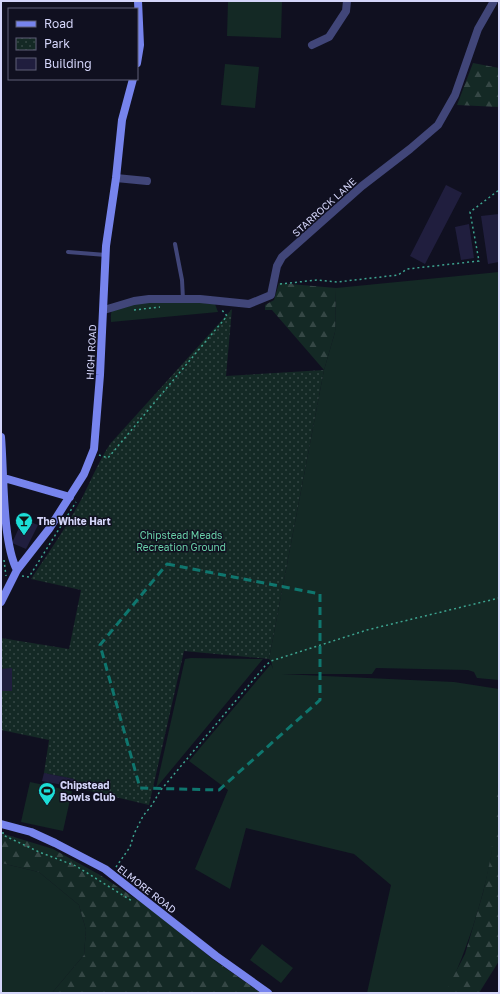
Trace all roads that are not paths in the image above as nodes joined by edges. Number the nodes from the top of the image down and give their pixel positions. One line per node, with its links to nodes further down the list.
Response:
1 (138, 1): 5 (street)
2 (347, 1): 4 (street)
3 (494, 1): 12 (street, STARROCK LANE)
4 (312, 45)
5 (138, 57)
6 (133, 80): 7 (street, HIGH ROAD)
7 (116, 178): 8 (street); 11 (street, HIGH ROAD)
8 (147, 181)
9 (175, 244): 12 (lane)
10 (68, 252): 11 (lane)
11 (106, 255): 13 (street, HIGH ROAD)
12 (183, 299): 13 (street, STARROCK LANE)
13 (104, 310): 17 (street, HIGH ROAD)
14 (1, 437): 15 (street)
15 (2, 468): 16 (street)
16 (4, 478): 17 (street); 18 (street)
17 (74, 498): 19 (street, HIGH ROAD)
18 (4, 526): 19 (street)
19 (17, 573): 20 (street, HIGH ROAD)
20 (1, 602)
21 (2, 824): 22 (street, ELMORE ROAD)
22 (268, 993)

